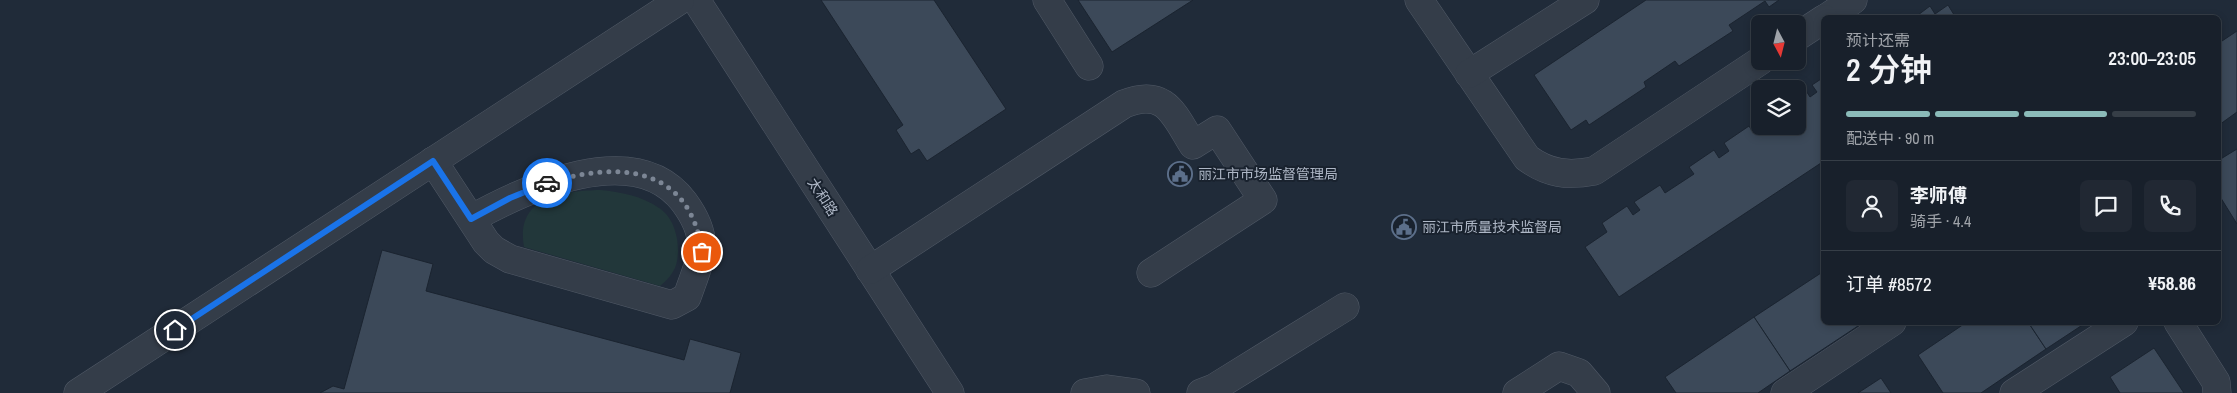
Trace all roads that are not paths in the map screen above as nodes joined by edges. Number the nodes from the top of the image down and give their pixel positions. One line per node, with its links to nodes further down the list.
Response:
1 (680, 0): 13 (street)
2 (696, 0): 15 (street, 太和路)
3 (1047, 0): 10 (street)
4 (1418, 0): 12 (street)
5 (1585, 0): 12 (street)
6 (1852, 0): 7 (street)
7 (1830, 15)
8 (1821, 21): 9 (street)
9 (1806, 31)
10 (1090, 66)
11 (1751, 67): 12 (street)
12 (1469, 74)
13 (433, 161): 14 (street); 21 (street)
14 (471, 219): 14 (street)
15 (870, 270): 16 (street); 22 (street, 太和路)
16 (1151, 273)
17 (1346, 307): 25 (street)
18 (1887, 325): 28 (street)
19 (2119, 325): 29 (street)
20 (2180, 325): 30 (street)
21 (78, 393)
22 (950, 393)
23 (1085, 393): 24 (street)
24 (1136, 393)
25 (1201, 393)
26 (1517, 393): 27 (street)
27 (1596, 393)
28 (1785, 393)
29 (2014, 393)
30 (2217, 393)

